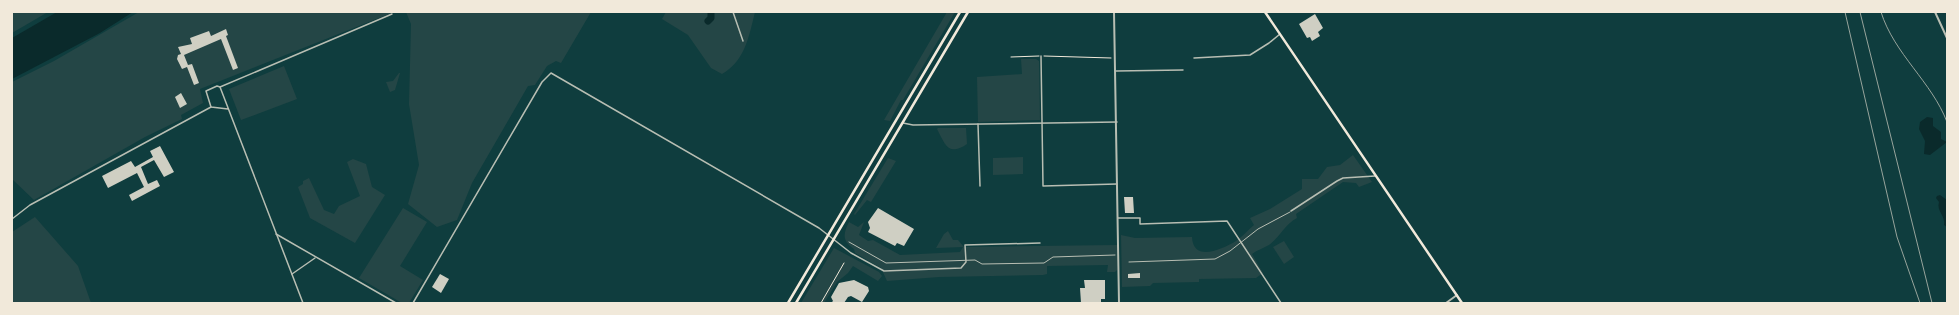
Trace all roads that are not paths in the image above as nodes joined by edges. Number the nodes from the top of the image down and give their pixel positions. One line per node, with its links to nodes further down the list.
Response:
1 (733, 12): 10 (street)
2 (960, 12): 14 (main road)
3 (968, 12): 16 (main road)
4 (1114, 12): 15 (street)
5 (1265, 12): 8 (main road)
6 (1935, 12): 9 (street)
7 (392, 14): 17 (street)
8 (1280, 34): 12 (street); 26 (main road)
9 (1947, 38)
10 (743, 41)
11 (1042, 56): 22 (street)
12 (1194, 58)
13 (1183, 70): 15 (street)
14 (925, 71): 16 (main road); 24 (main road)
15 (1116, 71): 20 (street)
16 (930, 75): 21 (main road)
17 (220, 87): 18 (street); 19 (street)
18 (211, 107): 19 (street); 31 (street)
19 (228, 109): 32 (street)
20 (1117, 122): 22 (street); 27 (street)
21 (902, 123): 23 (street); 25 (main road)
22 (1042, 123): 23 (street); 27 (street)
23 (978, 124): 28 (street)
24 (890, 128): 25 (main road); 33 (main road)
25 (896, 132): 34 (main road)
26 (1376, 176): 29 (street); 43 (main road)
27 (1118, 184): 30 (street)
28 (980, 186)
29 (1291, 211): 36 (street)
30 (1118, 218): 36 (street); 49 (street)
31 (12, 219)
32 (276, 234): 39 (street); 42 (street)
33 (828, 235): 34 (street); 46 (street); 47 (main road)
34 (833, 239): 40 (street); 48 (main road)
35 (849, 242): 40 (street)
36 (1241, 242): 41 (street); 50 (street)
37 (1040, 243): 40 (street)
38 (1115, 254): 40 (street)
39 (315, 258): 42 (street); 45 (street)
40 (966, 260)
41 (1129, 262)
42 (292, 274): 44 (street)
43 (1457, 295): 51 (street); 52 (main road)
44 (303, 303)
45 (396, 303)
46 (413, 303)
47 (788, 303)
48 (796, 303)
49 (1119, 303)
50 (1281, 303)
51 (1446, 303)
52 (1462, 303)

